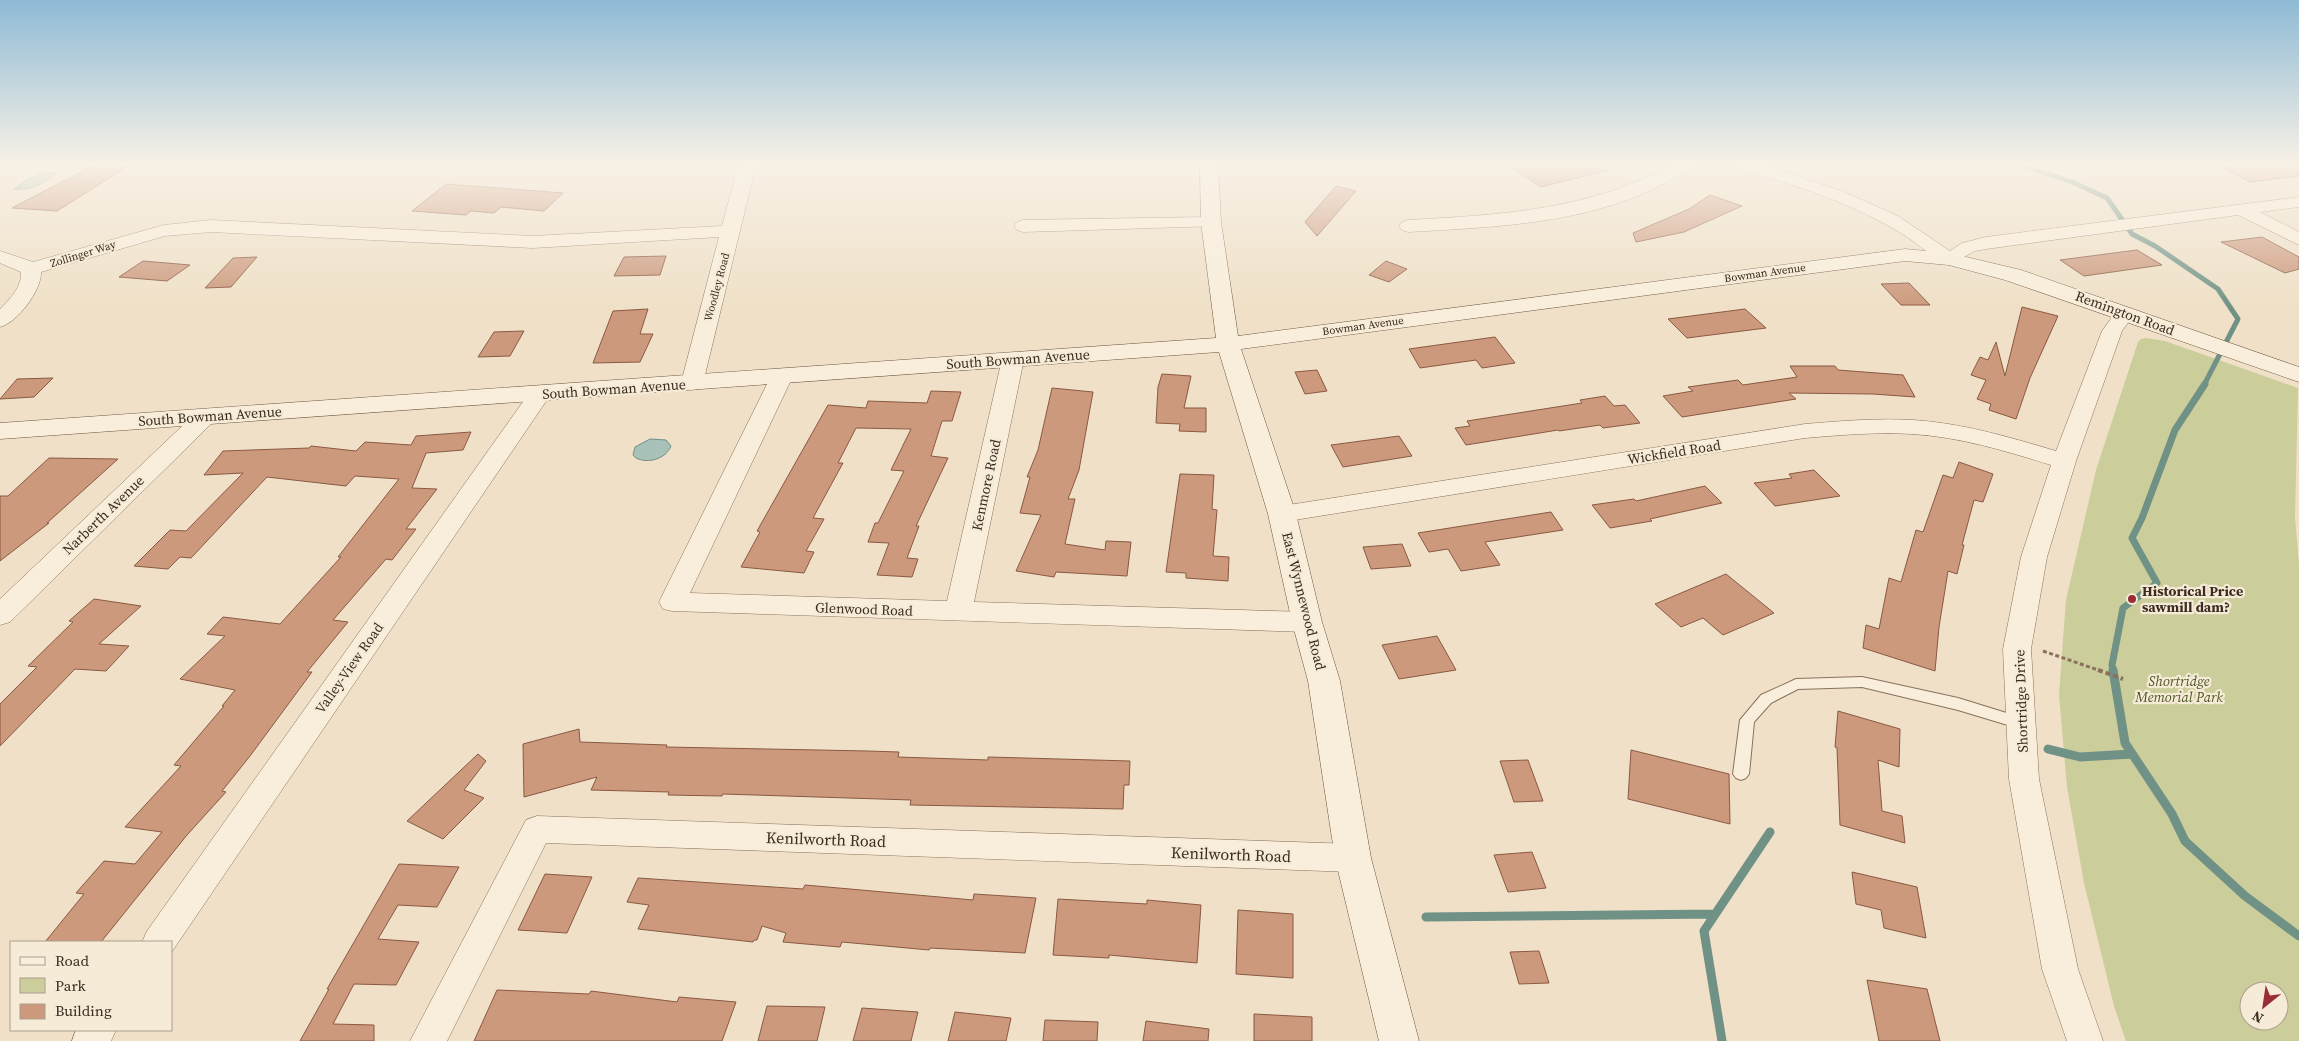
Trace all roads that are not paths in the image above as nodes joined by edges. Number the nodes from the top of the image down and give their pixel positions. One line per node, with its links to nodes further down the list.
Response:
1 (736, 212): 10 (street, Woodley Road)
2 (1211, 212): 7 (street, East Wynnewood Road)
3 (1555, 212): 9 (street)
4 (1873, 212): 13 (street)
5 (2230, 212): 13 (street)
6 (2245, 212): 11 (street)
7 (1211, 222): 8 (street); 17 (street, East Wynnewood Road)
8 (1023, 226)
9 (1408, 226)
10 (732, 231): 14 (street, Zollinger Way); 21 (street, Woodley Road)
11 (2299, 239)
12 (0, 257): 14 (street)
13 (1949, 259): 15 (street, Remington Road); 17 (street, Bowman Avenue)
14 (31, 269): 16 (street)
15 (2125, 313): 19 (street, Remington Road); 25 (street, Shortridge Drive)
16 (0, 321)
17 (1228, 344): 18 (street, South Bowman Avenue); 26 (street, East Wynnewood Road)
18 (1014, 359): 20 (street, South Bowman Avenue); 27 (street, Kenmore Road)
19 (2299, 375)
20 (782, 376): 21 (street, South Bowman Avenue); 27 (street, Glenwood Road)
21 (692, 383): 22 (street, South Bowman Avenue)
22 (540, 394): 23 (street, South Bowman Avenue); 33 (street, Valley-View Road)
23 (206, 416): 24 (street, South Bowman Avenue); 28 (street, Narberth Avenue)
24 (0, 431)
25 (2064, 461): 26 (street, Wickfield Road); 30 (street, Shortridge Drive)
26 (1282, 514): 29 (street, East Wynnewood Road)
27 (958, 612): 29 (street, Glenwood Road)
28 (0, 615)
29 (1307, 622): 32 (street, East Wynnewood Road)
30 (2021, 724): 31 (lane); 36 (street, Shortridge Drive)
31 (1741, 774)
32 (1353, 858): 34 (street, Kenilworth Road); 35 (street, East Wynnewood Road)
33 (160, 941)
34 (428, 1041)
35 (1399, 1041)
36 (2085, 1041)

